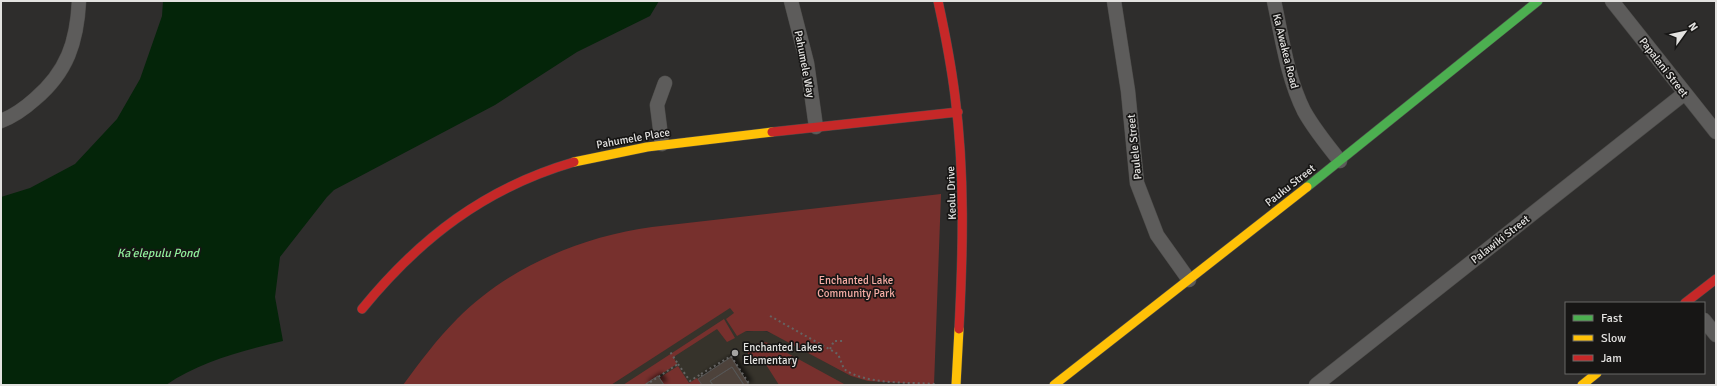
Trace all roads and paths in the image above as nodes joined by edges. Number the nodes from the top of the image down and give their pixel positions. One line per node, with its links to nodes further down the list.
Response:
1 (79, 1): 11 (street)
2 (791, 1): 12 (street, Pahumele Way)
3 (938, 1): 10 (street, Keolu Drive)
4 (1114, 1): 17 (street, Paulele Street)
5 (1274, 1): 15 (street, Ka Awakea Road)
6 (1538, 1): 15 (street, Pauku Street)
7 (1612, 1): 9 (street, Papalani Street)
8 (665, 83): 14 (street)
9 (1685, 93): 13 (street, Papalani Street); 33 (street, Palawiki Street)
10 (958, 112): 12 (street, Pahumele Place); 31 (street, Keolu Drive)
11 (1, 121)
12 (816, 127): 14 (street, Pahumele Place)
13 (1716, 132)
14 (662, 144): 19 (street, Pahumele Place)
15 (1340, 161): 17 (street, Pauku Street)
16 (1716, 278): 18 (street)
17 (1189, 280): 32 (street, Pauku Street)
18 (1688, 302)
19 (362, 309)
20 (770, 316): 24 (path)
21 (1705, 321): 22 (street)
22 (1716, 335)
23 (844, 341): 24 (path)
24 (830, 349): 28 (path)
25 (669, 350): 26 (path)
26 (678, 364): 29 (path); 30 (path)
27 (1597, 374): 34 (street)
28 (935, 384)
29 (646, 385)
30 (750, 385)
31 (956, 385)
32 (1054, 385)
33 (1316, 385)
34 (1582, 385)

